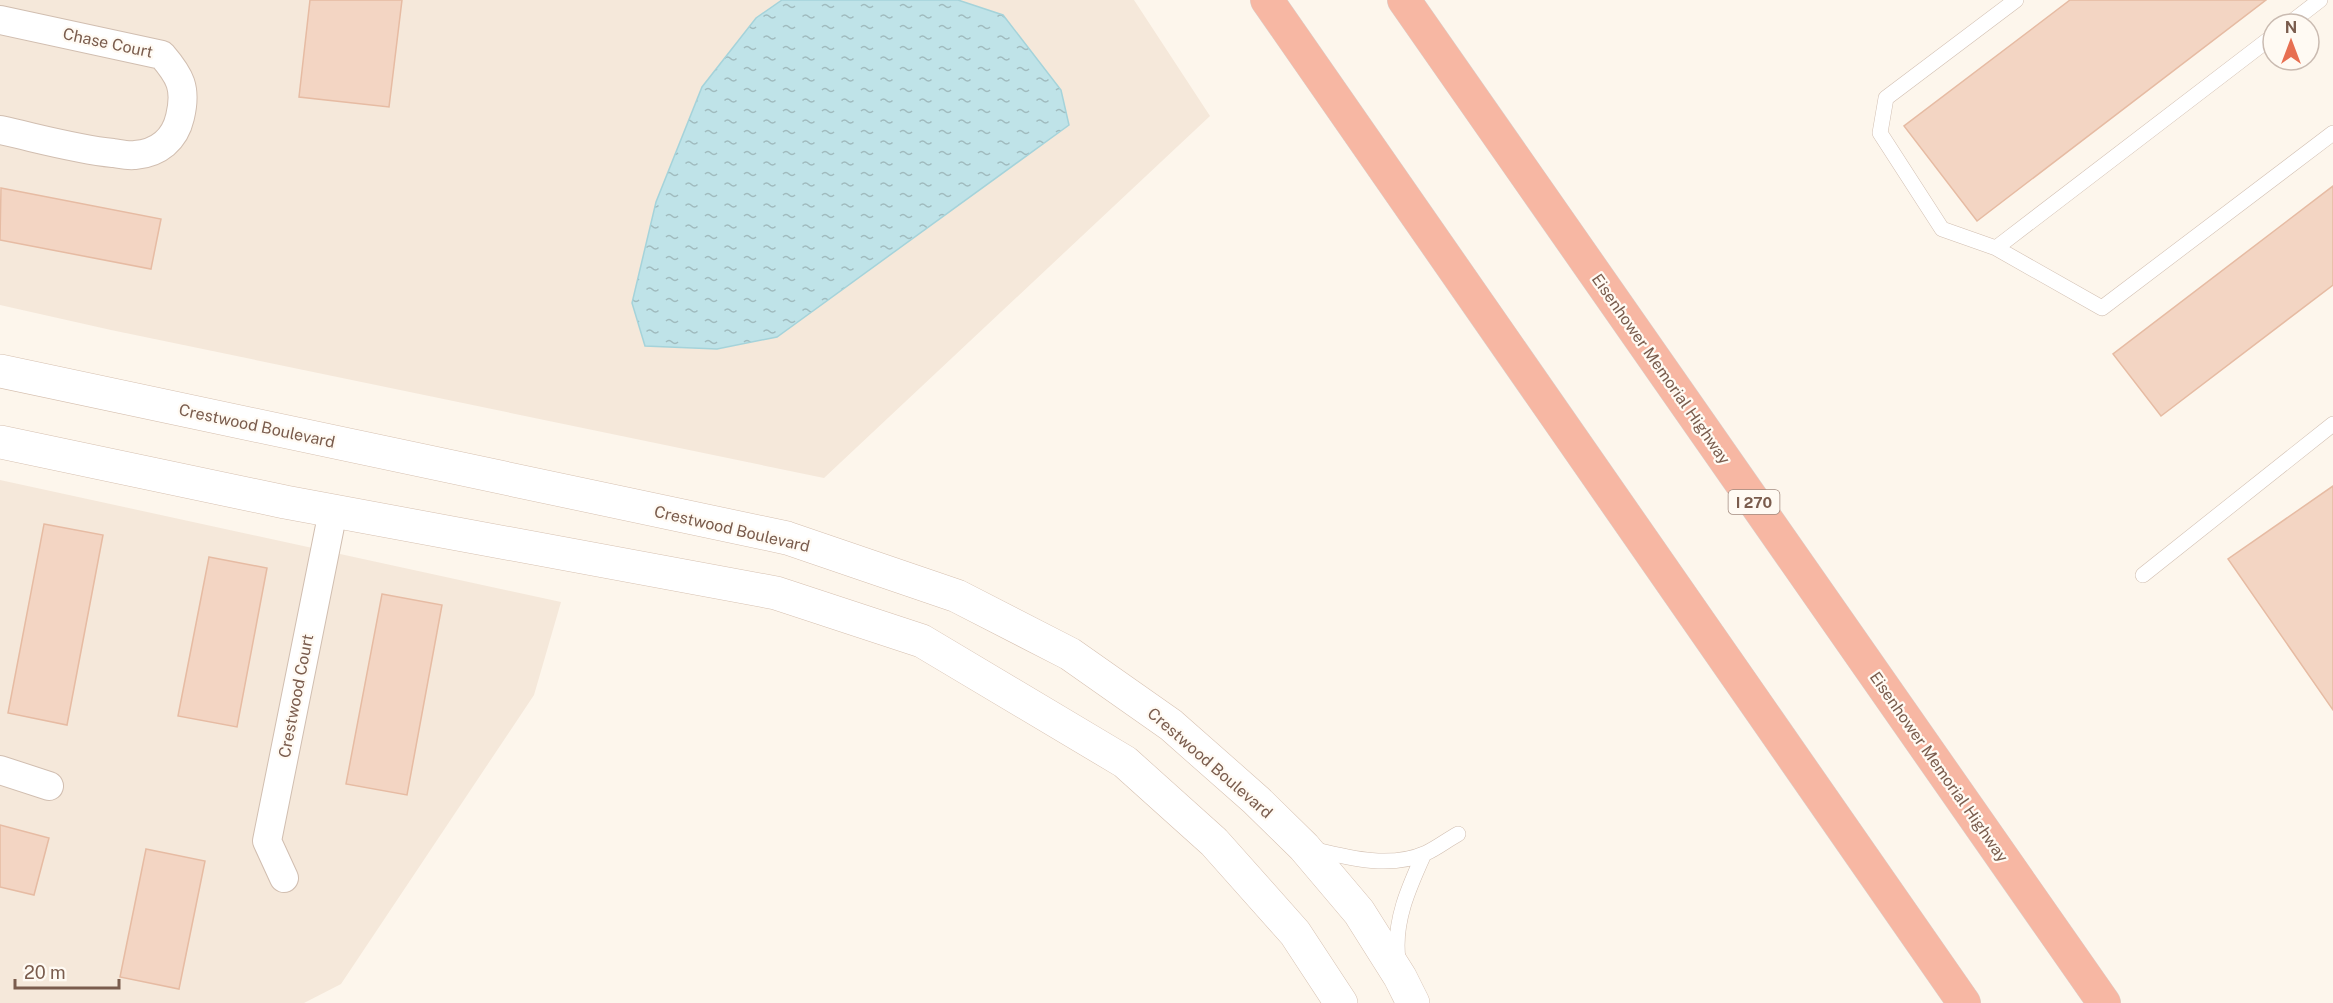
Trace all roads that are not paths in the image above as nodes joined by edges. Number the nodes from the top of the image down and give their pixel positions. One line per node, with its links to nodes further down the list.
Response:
1 (1267, 0): 24 (highway)
2 (1404, 0): 25 (highway, Eisenhower Memorial Highway / I 270)
3 (2016, 0): 10 (lane)
4 (2320, 0): 5 (lane)
5 (2304, 12)
6 (0, 20): 8 (street, Chase Court)
7 (2261, 45): 10 (lane)
8 (0, 130)
9 (2333, 133): 10 (lane)
10 (1996, 248)
11 (0, 371): 19 (main road, Crestwood Boulevard)
12 (2333, 424): 15 (lane)
13 (0, 442): 14 (main road)
14 (333, 511): 21 (street, Crestwood Court); 23 (main road)
15 (2143, 575)
16 (0, 771): 17 (street)
17 (49, 786)
18 (1458, 834): 20 (lane)
19 (1304, 848): 20 (lane); 22 (main road, Crestwood Boulevard)
20 (1424, 854): 22 (lane)
21 (284, 878)
22 (1406, 990)
23 (1341, 1003)
24 (1964, 1003)
25 (2104, 1003)

